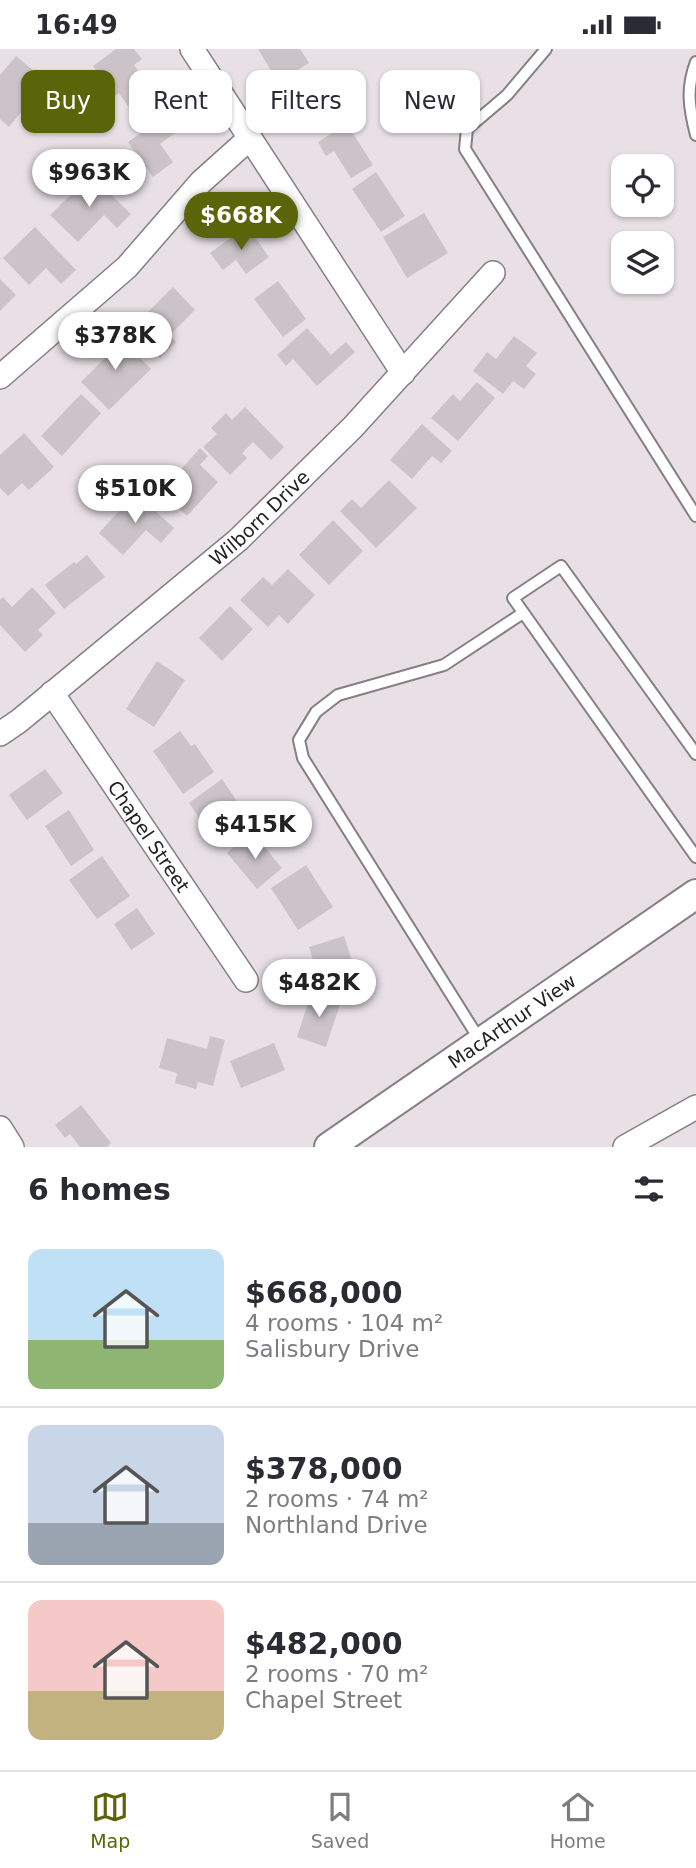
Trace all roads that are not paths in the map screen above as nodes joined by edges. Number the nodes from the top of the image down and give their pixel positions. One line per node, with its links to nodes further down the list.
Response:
1 (192, 49): 5 (street)
2 (546, 49): 9 (lane)
3 (696, 62): 4 (lane)
4 (696, 135)
5 (250, 138): 7 (street); 8 (street)
6 (493, 273): 7 (street, Wilborn Drive)
7 (403, 373): 11 (street, Wilborn Drive)
8 (0, 377)
9 (695, 518)
10 (523, 613): 13 (lane); 14 (lane); 17 (lane)
11 (52, 693): 12 (street, Wilborn Drive); 16 (street, Chapel Street)
12 (0, 734)
13 (696, 754)
14 (696, 857)
15 (696, 894): 17 (street, MacArthur View)
16 (246, 980)
17 (481, 1042): 21 (street, MacArthur View)
18 (696, 1107): 22 (street)
19 (0, 1128): 20 (street)
20 (12, 1147)
21 (329, 1147)
22 (625, 1147)

